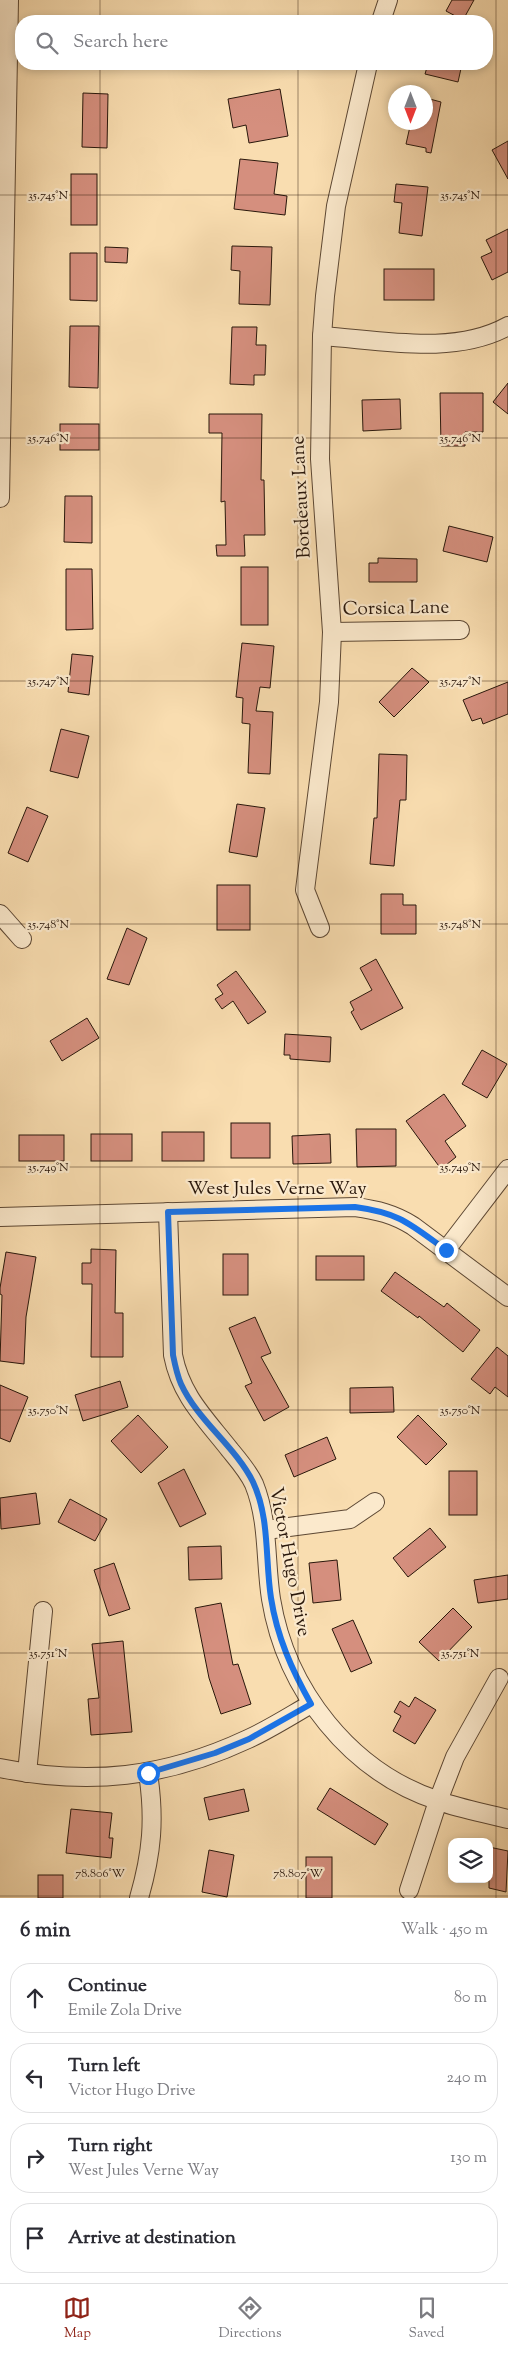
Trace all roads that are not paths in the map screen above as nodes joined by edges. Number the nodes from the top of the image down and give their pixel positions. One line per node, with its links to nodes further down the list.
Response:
1 (9, 0): 4 (street)
2 (388, 0): 3 (street)
3 (383, 15)
4 (10, 49): 8 (street)
5 (367, 70): 7 (street, Bordeaux Lane)
6 (508, 326): 7 (street)
7 (322, 336): 10 (street, Bordeaux Lane)
8 (0, 498)
9 (460, 630): 10 (street, Corsica Lane)
10 (332, 632): 12 (street, Bordeaux Lane)
11 (0, 914): 13 (street)
12 (320, 928)
13 (22, 939)
14 (508, 1169): 17 (street)
15 (168, 1212): 16 (street, West Jules Verne Way); 17 (street, West Jules Verne Way); 20 (street, Victor Hugo Drive)
16 (0, 1217)
17 (446, 1250): 18 (street, West Jules Verne Way)
18 (508, 1297)
19 (376, 1502): 20 (street)
20 (266, 1530): 23 (street, Victor Hugo Drive)
21 (43, 1611): 25 (street)
22 (499, 1678): 27 (street)
23 (311, 1704): 26 (street); 27 (street, Victor Hugo Drive)
24 (0, 1768): 25 (street)
25 (27, 1773): 26 (street)
26 (148, 1773): 30 (street)
27 (438, 1801): 28 (street, Victor Hugo Drive); 29 (street)
28 (508, 1820)
29 (409, 1890)
30 (139, 1898)

